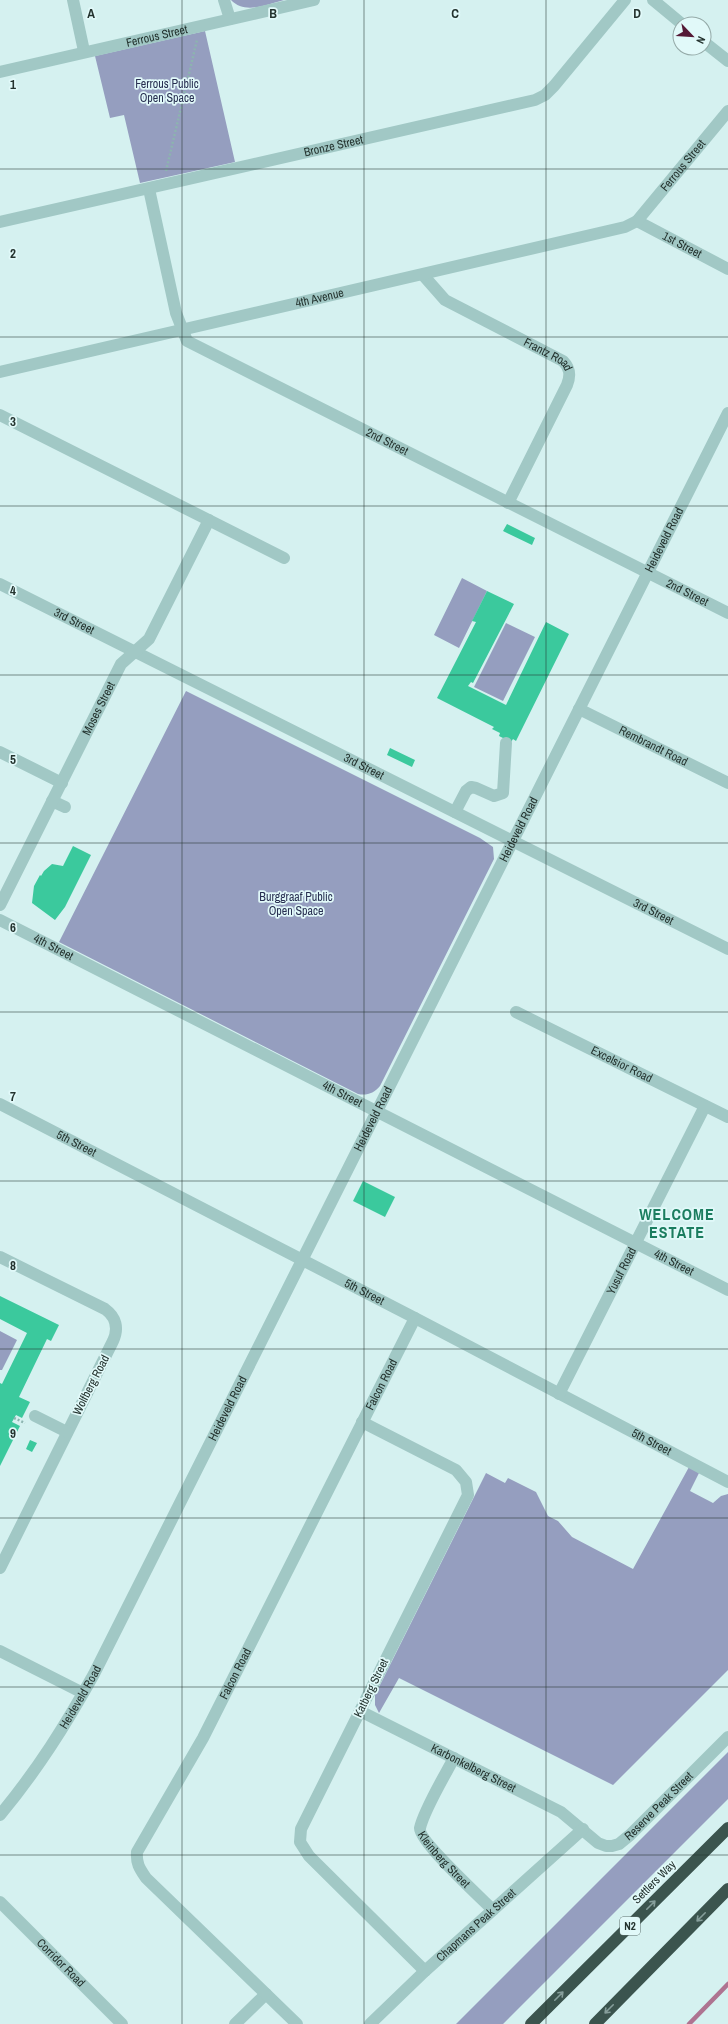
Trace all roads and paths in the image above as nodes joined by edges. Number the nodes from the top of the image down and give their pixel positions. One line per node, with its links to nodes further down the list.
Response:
1 (72, 0): 10 (street)
2 (224, 0): 7 (street)
3 (314, 0): 7 (street, Ferrous Street)
4 (625, 0): 14 (street, Bronze Street)
5 (653, 0): 6 (street)
6 (672, 16)
7 (230, 19): 8 (street, Ferrous Street)
8 (201, 26): 10 (street, Ferrous Street); 14 (path)
9 (712, 48): 11 (street)
10 (84, 51): 12 (street, Ferrous Street)
11 (728, 61)
12 (0, 72)
13 (728, 111): 16 (street, Ferrous Street)
14 (163, 186): 15 (street, Bronze Street)
15 (149, 189): 17 (street, Bronze Street); 20 (street, 2nd Street)
16 (637, 221): 18 (street, 1st Street); 19 (street, 4th Avenue)
17 (0, 222)
18 (728, 269)
19 (423, 275): 20 (street, 4th Avenue); 24 (street, Frantz Road)
20 (183, 330): 21 (street, 4th Avenue); 24 (street, 2nd Street)
21 (0, 372)
22 (728, 412): 27 (street, Heideveld Road)
23 (0, 415): 25 (street)
24 (508, 503): 27 (street, 2nd Street)
25 (209, 520): 26 (street); 30 (street, Moses Street)
26 (284, 558)
27 (647, 573): 29 (street, 2nd Street); 31 (street, Heideveld Road)
28 (0, 584): 30 (street, 3rd Street)
29 (728, 613)
30 (135, 652): 34 (street, Moses Street); 38 (street, 3rd Street)
31 (579, 709): 35 (street, Rembrandt Road); 39 (street, Heideveld Road)
32 (506, 743): 38 (street)
33 (0, 752): 34 (street)
34 (62, 782): 36 (street, Moses Street)
35 (728, 783)
36 (52, 801): 37 (street); 40 (street, Moses Street)
37 (65, 807)
38 (455, 812): 39 (street, 3rd Street)
39 (512, 840): 42 (street, 3rd Street); 46 (street, Heideveld Road)
40 (0, 906)
41 (0, 920): 46 (street, 4th Street)
42 (728, 949)
43 (516, 1012): 45 (street, Excelsior Road)
44 (0, 1104): 50 (street, 5th Street)
45 (705, 1106): 47 (street, Excelsior Road); 48 (street, Yusuf Road)
46 (376, 1111): 48 (street, 4th Street); 50 (street, Heideveld Road)
47 (728, 1117)
48 (636, 1243): 51 (street, 4th Street); 53 (street, Yusuf Road)
49 (0, 1257): 56 (street, Wolfberg Road)
50 (302, 1260): 52 (street, 5th Street); 60 (street, Heideveld Road)
51 (728, 1290)
52 (415, 1318): 53 (street, 5th Street); 55 (street, Falcon Road)
53 (559, 1394): 57 (street, 5th Street)
54 (35, 1416): 56 (street)
55 (362, 1422): 61 (street, Katberg Street); 71 (street, Falcon Road)
56 (67, 1432): 58 (street, Wolfberg Road)
57 (728, 1482)
58 (0, 1568)
59 (0, 1651): 60 (street)
60 (83, 1692): 64 (street, Heideveld Road)
61 (360, 1711): 63 (street, Karbonkelberg Street); 70 (street, Katberg Street)
62 (728, 1737): 66 (street, Reserve Peak Street)
63 (454, 1758): 66 (street, Karbonkelberg Street); 69 (street, Kleinberg Street)
64 (0, 1814)
65 (728, 1828): 76 (highway, Settlers Way / N2, one-way to 65)
66 (584, 1829): 69 (street, Chapmans Peak Street)
67 (728, 1889): 77 (highway, one-way to 77)
68 (0, 1902): 72 (street, Corridor Road)
69 (493, 1910): 70 (street, Chapmans Peak Street)
70 (425, 1971): 75 (street, Chapmans Peak Street)
71 (266, 1994): 73 (street); 74 (street)
72 (122, 2024)
73 (235, 2024)
74 (297, 2024)
75 (370, 2024)
76 (531, 2024)
77 (595, 2024)

